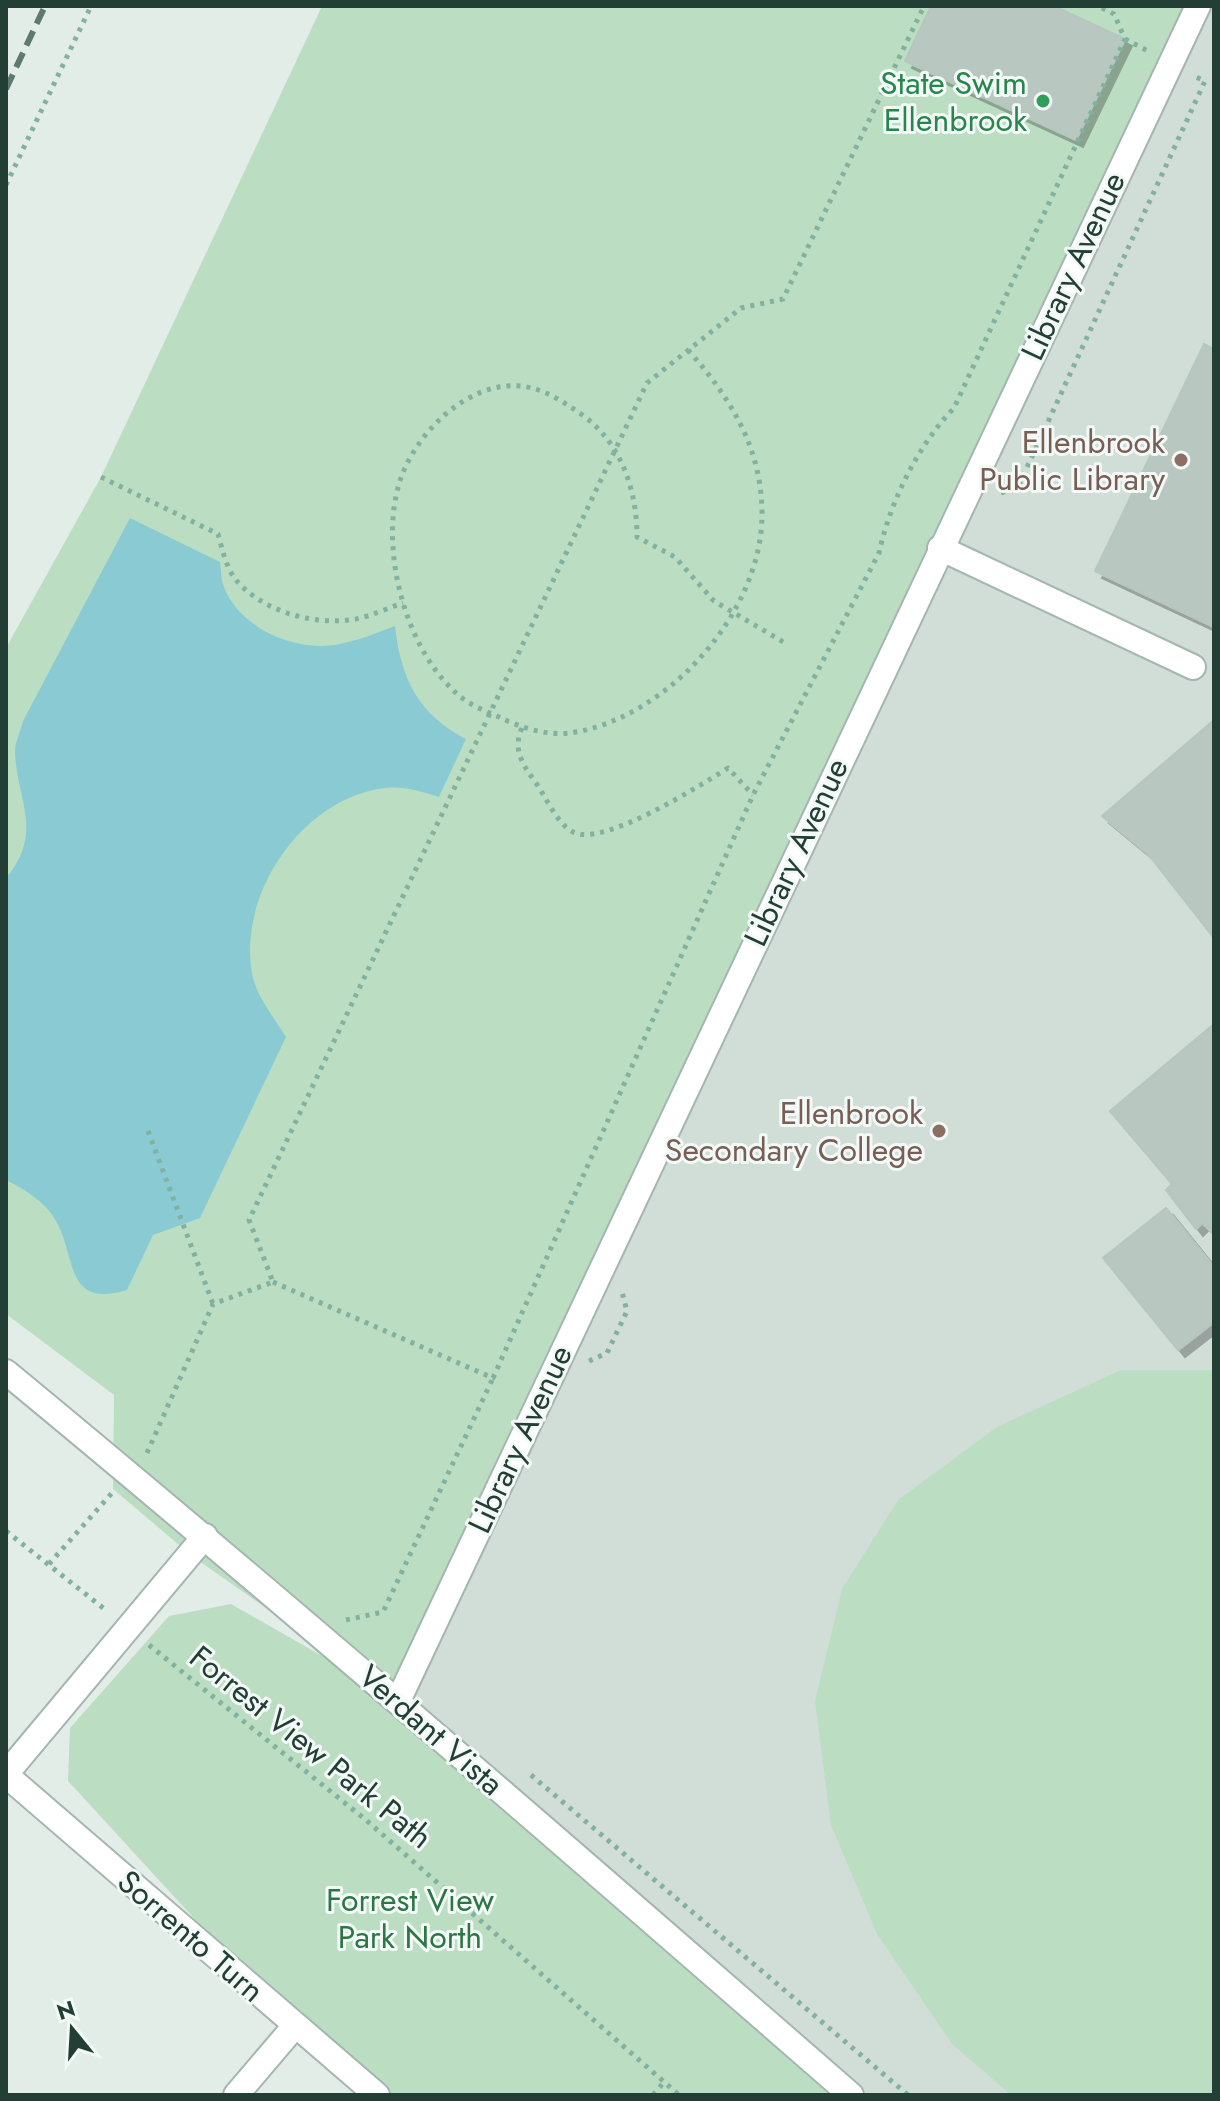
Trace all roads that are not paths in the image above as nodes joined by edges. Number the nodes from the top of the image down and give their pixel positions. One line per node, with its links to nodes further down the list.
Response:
1 (1201, 6): 2 (street); 3 (street, Library Avenue)
2 (1214, 10)
3 (940, 548): 4 (street); 7 (street, Library Avenue)
4 (1193, 667)
5 (6, 1372): 6 (street, Verdant Vista)
6 (205, 1536): 7 (street, Verdant Vista); 8 (street)
7 (398, 1701): 12 (street, Verdant Vista)
8 (6, 1775): 9 (street, Sorrento Turn)
9 (294, 2027): 10 (street); 11 (street, Sorrento Turn)
10 (236, 2095)
11 (377, 2095)
12 (851, 2095)

